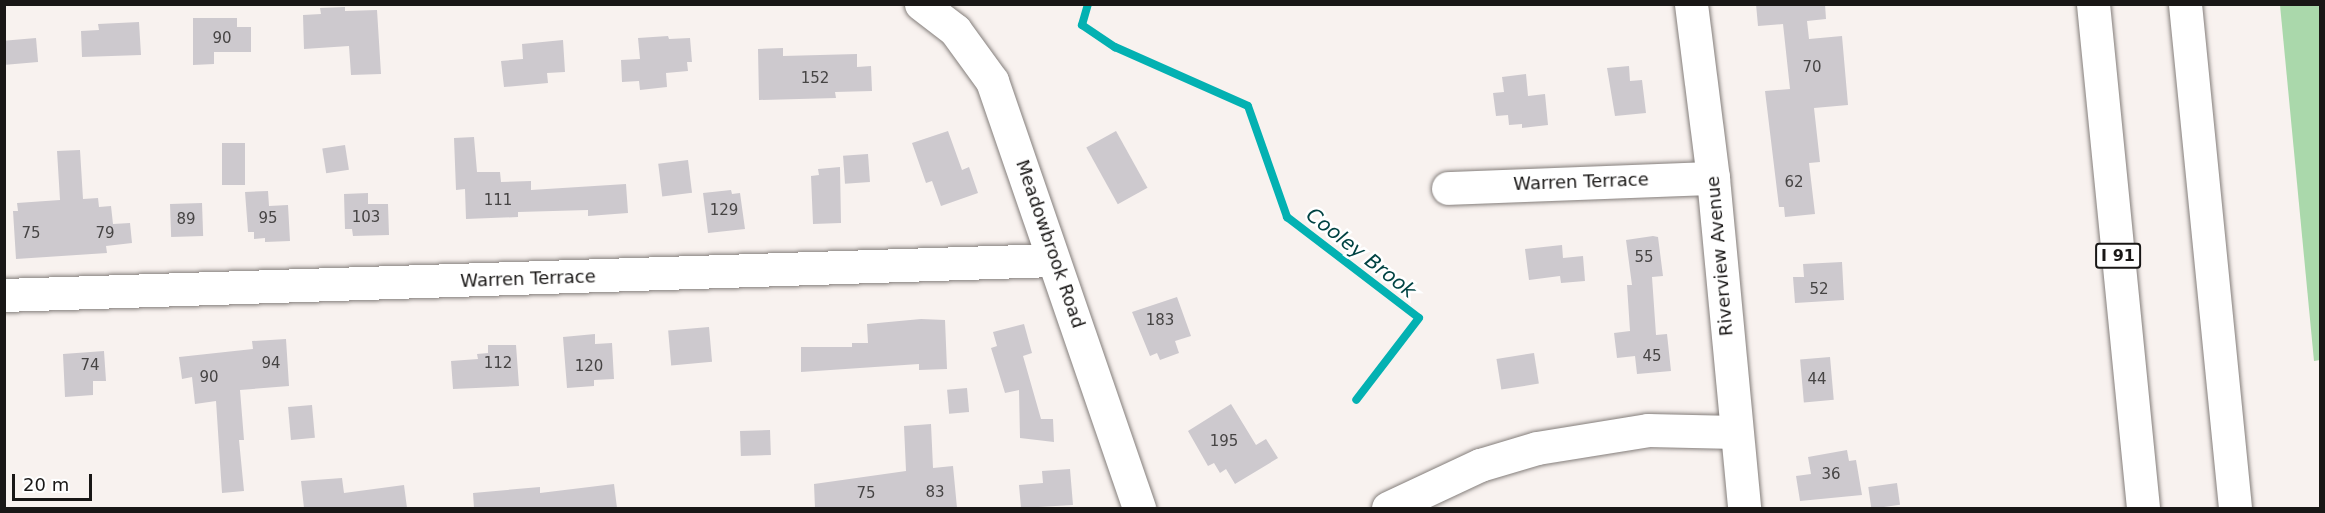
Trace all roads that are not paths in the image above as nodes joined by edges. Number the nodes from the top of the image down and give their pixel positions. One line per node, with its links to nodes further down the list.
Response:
1 (921, 4): 7 (main road, Meadowbrook Road)
2 (1691, 4): 5 (main road, Riverview Avenue)
3 (2093, 4): 13 (main road, I 91)
4 (2185, 4): 14 (main road)
5 (1713, 178): 6 (main road, Warren Terrace); 9 (main road, Riverview Avenue)
6 (1448, 188)
7 (1051, 260): 8 (main road, Warren Terrace); 10 (main road, Meadowbrook Road)
8 (4, 295)
9 (1736, 432): 11 (main road); 12 (main road, Riverview Avenue)
10 (1139, 508)
11 (1388, 508)
12 (1744, 508)
13 (2143, 508)
14 (2235, 508)

